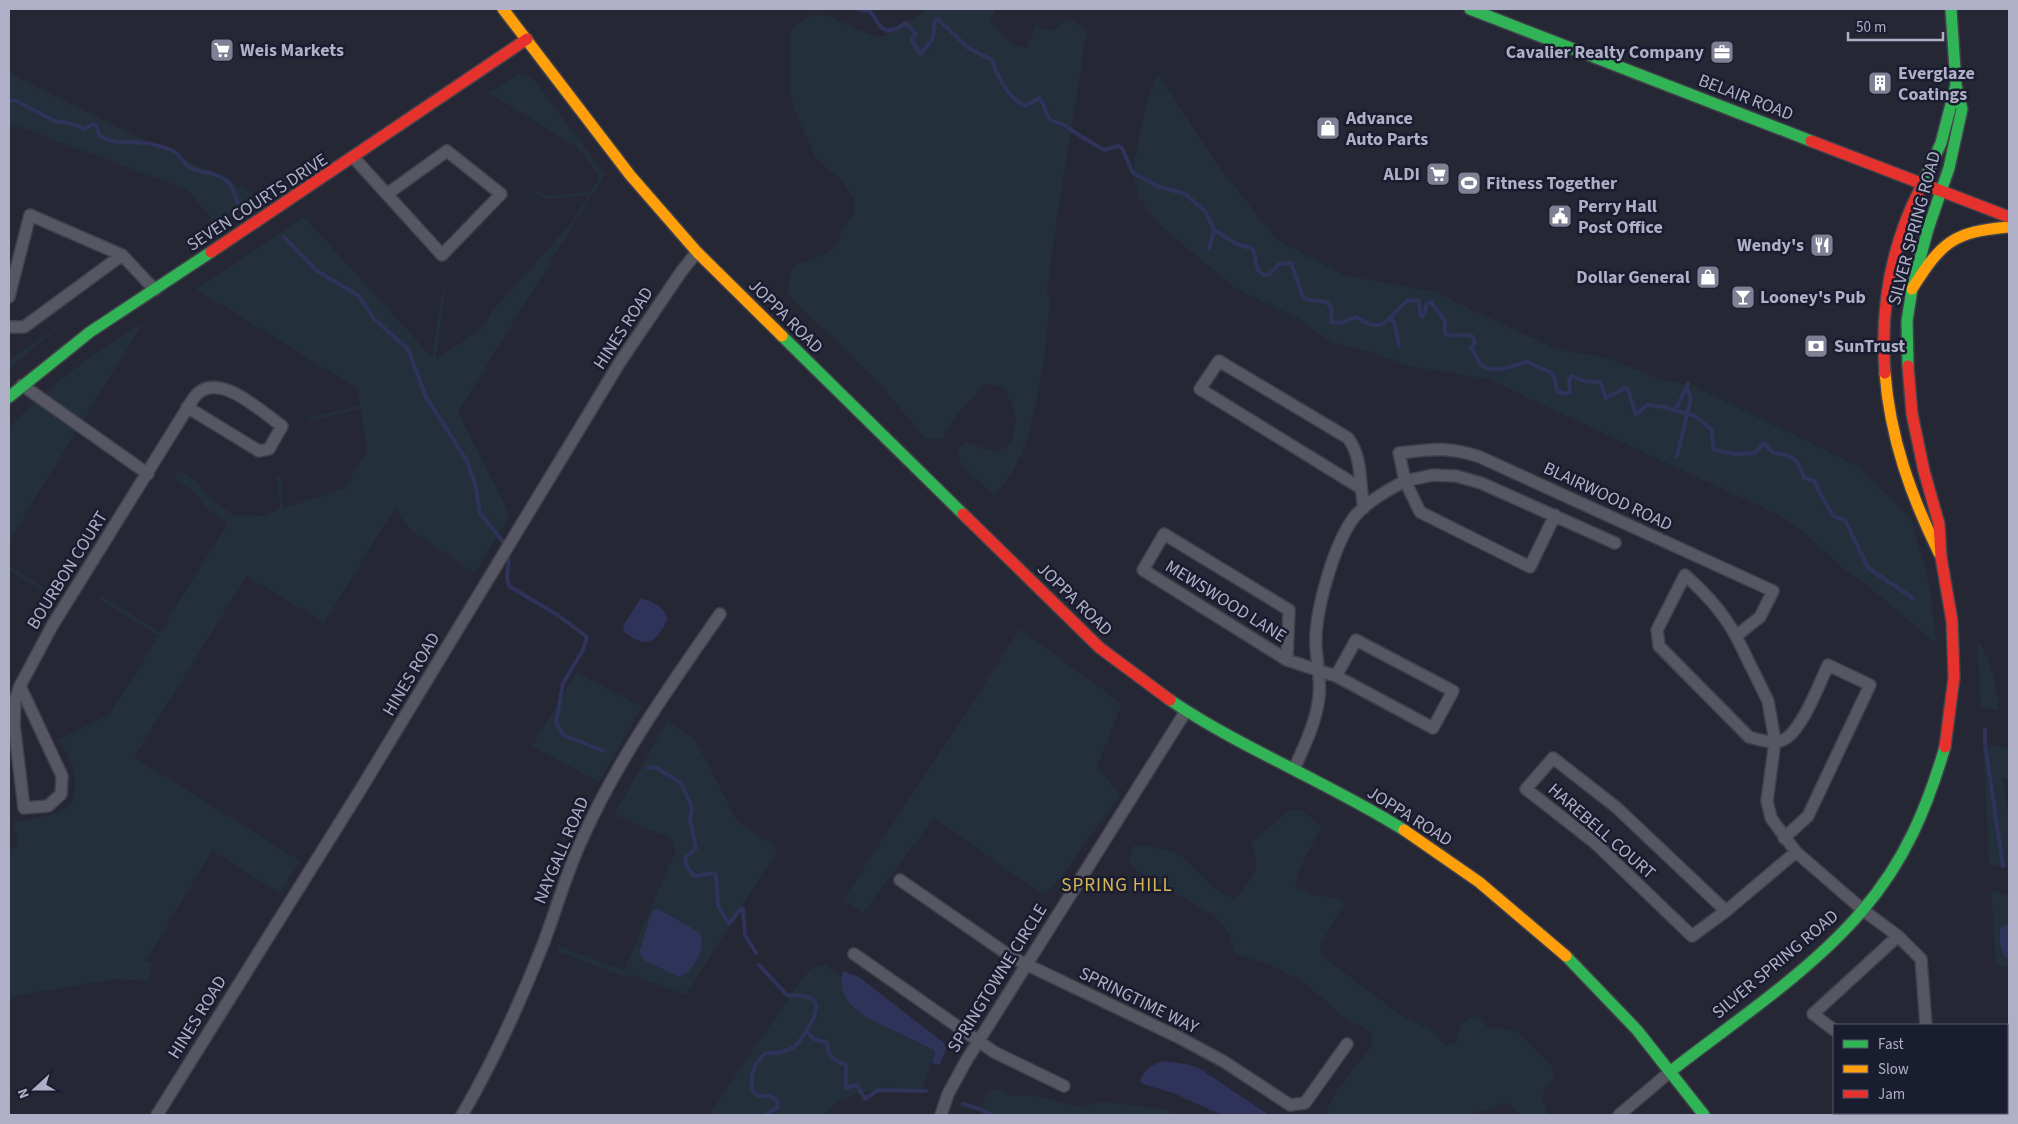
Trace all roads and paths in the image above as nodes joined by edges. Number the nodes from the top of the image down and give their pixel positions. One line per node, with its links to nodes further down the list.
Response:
1 (504, 9): 4 (main road, JOPPA ROAD)
2 (1470, 9): 7 (main road, BELAIR ROAD)
3 (1951, 9): 5 (main road, SILVER SPRING ROAD)
4 (527, 39): 6 (main road, SEVEN COURTS DRIVE); 12 (main road, JOPPA ROAD)
5 (1956, 85): 7 (main road, SILVER SPRING ROAD); 8 (main road, SILVER SPRING ROAD)
6 (354, 158): 9 (street); 14 (main road, SEVEN COURTS DRIVE)
7 (1921, 183): 8 (main road, BELAIR ROAD); 27 (main road, SILVER SPRING ROAD)
8 (1940, 191): 10 (main road, BELAIR ROAD); 15 (main road, SILVER SPRING ROAD)
9 (387, 194): 9 (street)
10 (2009, 217)
11 (2009, 227): 15 (main road)
12 (697, 252): 34 (main road, JOPPA ROAD); 51 (street, HINES ROAD)
13 (122, 255): 14 (street); 16 (street); 17 (street)
14 (155, 290): 18 (main road, SEVEN COURTS DRIVE)
15 (1912, 290): 27 (main road, SILVER SPRING ROAD)
16 (9, 296)
17 (9, 326)
18 (22, 385): 19 (main road, SEVEN COURTS DRIVE); 21 (street)
19 (9, 397)
20 (187, 408): 20 (street, BOURBON COURT); 21 (street, BOURBON COURT)
21 (148, 474): 33 (street, BOURBON COURT)
22 (1405, 481): 24 (street); 25 (street); 25 (street); 29 (street, BLAIRWOOD ROAD)
23 (1359, 487): 23 (street); 24 (street)
24 (1364, 508): 31 (street)
25 (1555, 515): 26 (street)
26 (1615, 543)
27 (1941, 557): 40 (main road, SILVER SPRING ROAD)
28 (720, 614): 52 (street, NAYGALL ROAD)
29 (1736, 636): 35 (street); 35 (street)
30 (1288, 660): 30 (street, MEWSWOOD LANE); 31 (street, MEWSWOOD LANE)
31 (1320, 671): 32 (street, MEWSWOOD LANE); 36 (street)
32 (1336, 676): 32 (street, MEWSWOOD LANE)
33 (20, 686): 33 (street, BOURBON COURT)
34 (1186, 711): 36 (main road, JOPPA ROAD); 44 (street, SPRINGTOWNE CIRCLE)
35 (1775, 741): 37 (street); 37 (street)
36 (1294, 769): 49 (main road, JOPPA ROAD)
37 (1784, 838): 38 (street)
38 (1796, 852): 40 (street); 41 (street, HAREBELL COURT)
39 (900, 880): 44 (street, SPRINGTIME WAY)
40 (1863, 910): 42 (street); 49 (main road, SILVER SPRING ROAD)
41 (1726, 912): 41 (street, HAREBELL COURT)
42 (1898, 936): 45 (street); 46 (street)
43 (854, 954): 47 (street)
44 (1026, 964): 47 (street, SPRINGTOWNE CIRCLE); 48 (street, SPRINGTIME WAY)
45 (1926, 1024)
46 (1833, 1029)
47 (978, 1042): 50 (street); 53 (street, SPRINGTOWNE CIRCLE)
48 (1347, 1044)
49 (1671, 1071): 54 (street); 55 (main road, JOPPA ROAD)
50 (1064, 1086)
51 (157, 1115)
52 (462, 1115)
53 (941, 1115)
54 (1619, 1115)
55 (1704, 1115)

